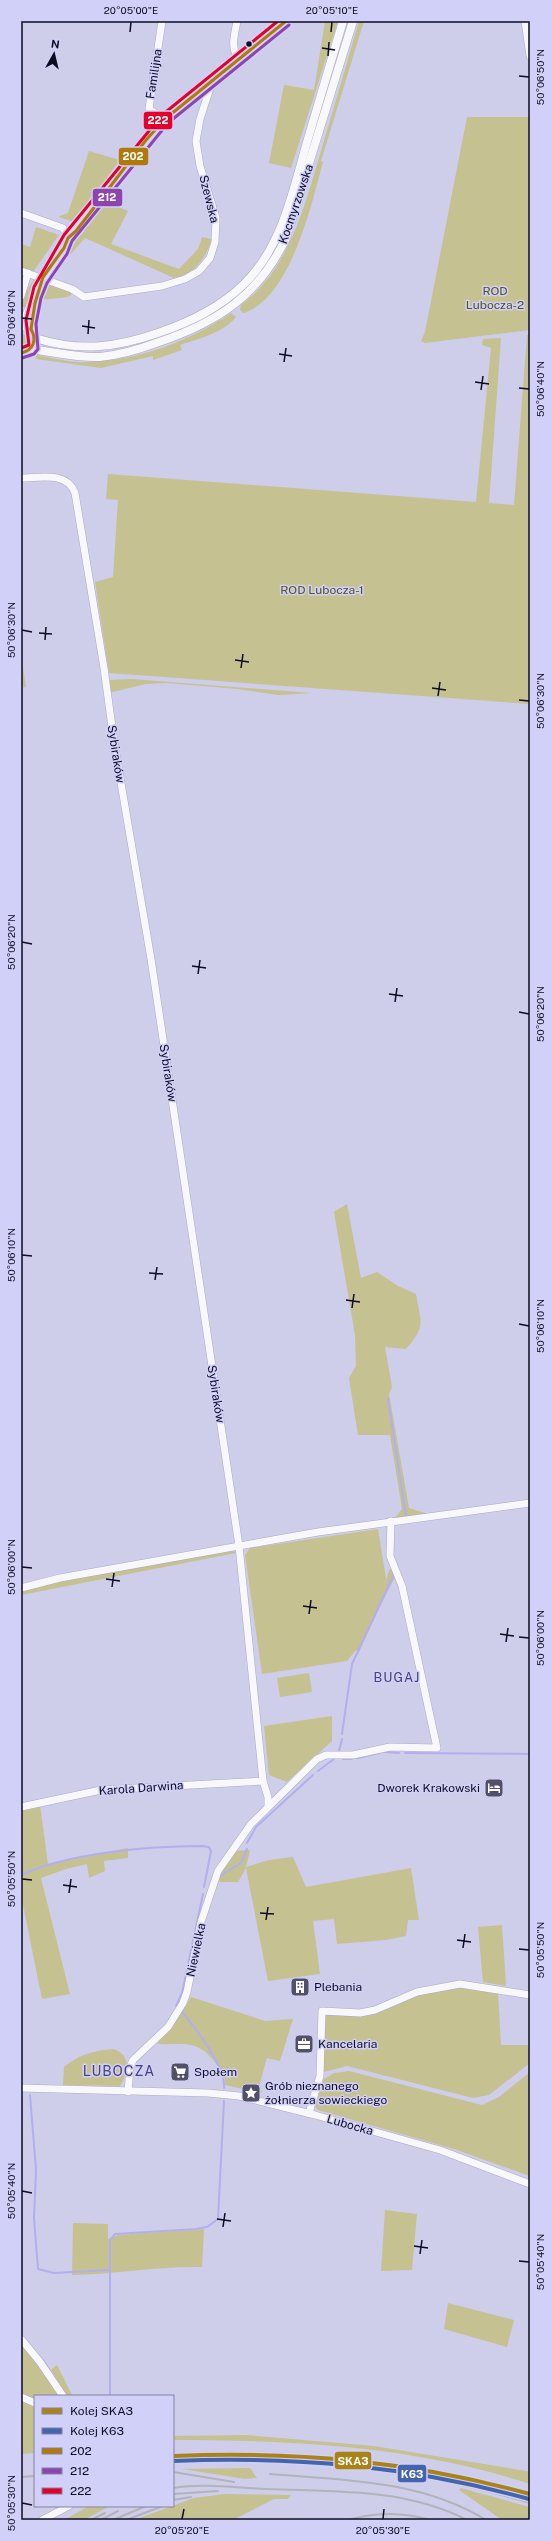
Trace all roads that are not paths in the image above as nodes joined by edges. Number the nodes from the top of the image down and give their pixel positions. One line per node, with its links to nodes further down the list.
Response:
1 (162, 21): 10 (street, Familijna)
2 (237, 21): 8 (street)
3 (286, 21): 8 (street)
4 (343, 21): 19 (main road, Kocmyrzowska)
5 (353, 21): 20 (main road, Kocmyrzowska)
6 (525, 21): 7 (street)
7 (530, 56)
8 (238, 58): 9 (street)
9 (209, 82): 10 (street); 14 (street, Szewska)
10 (165, 120): 12 (street)
11 (21, 213): 12 (street)
12 (68, 238): 14 (street)
13 (25, 272): 14 (street, Szewska); 16 (street)
14 (43, 278): 15 (street)
15 (36, 295): 17 (street); 18 (street)
16 (21, 296)
17 (21, 325): 18 (main road)
18 (31, 329): 19 (main road)
19 (35, 338): 20 (main road)
20 (31, 349): 21 (main road)
21 (21, 353)
22 (21, 478): 25 (street, Sybiraków)
23 (530, 1503): 24 (street)
24 (391, 1521): 25 (street); 28 (street)
25 (239, 1546): 26 (street); 27 (street, Sybiraków)
26 (21, 1588)
27 (263, 1781): 28 (street, Sybiraków); 29 (street, Karola Darwina)
28 (268, 1806): 32 (street, Niewielka)
29 (21, 1807)
30 (530, 1995): 33 (street)
31 (21, 2088): 32 (street, Lubocka)
32 (128, 2092): 33 (street, Lubocka)
33 (309, 2113): 34 (street, Lubocka)
34 (530, 2184)
35 (21, 2339): 36 (street)
36 (61, 2395)
37 (21, 2397): 38 (street)
38 (34, 2403)
39 (67, 2507): 40 (street)
40 (42, 2520)

